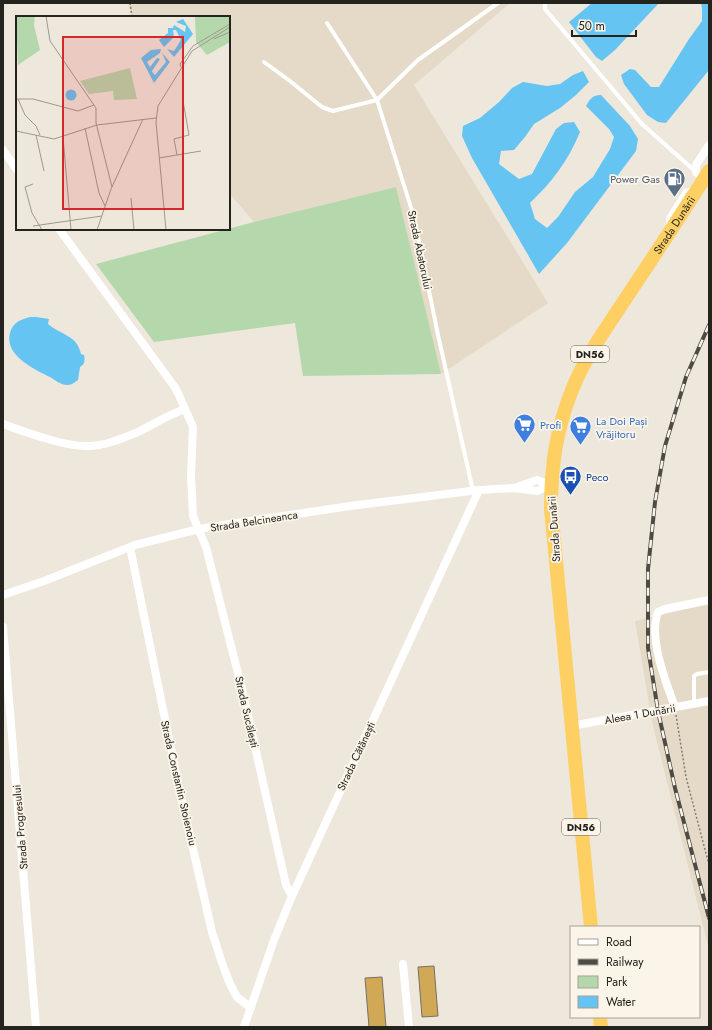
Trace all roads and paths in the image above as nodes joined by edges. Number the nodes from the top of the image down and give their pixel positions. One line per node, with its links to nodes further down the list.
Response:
1 (130, 3): 4 (path)
2 (498, 3): 7 (lane)
3 (545, 3): 11 (lane)
4 (132, 16)
5 (327, 23): 7 (lane, Strada Abatorului)
6 (264, 62): 7 (lane)
7 (377, 100): 16 (lane, Strada Abatorului)
8 (709, 145): 11 (street)
9 (3, 150): 10 (street)
10 (16, 169)
11 (702, 177): 15 (highway, Strada Dunării / DN56)
12 (60, 230): 13 (street, Strada Sucălești)
13 (185, 409): 14 (street); 17 (street, Strada Sucălești)
14 (3, 424)
15 (551, 485): 16 (street, Strada Belcineanca); 26 (highway, Strada Dunării / DN56)
16 (476, 491): 17 (street, Strada Belcineanca); 28 (street, Strada Cătănești)
17 (199, 530): 18 (street, Strada Belcineanca); 28 (street, Strada Sucălești)
18 (130, 547): 19 (street, Strada Belcineanca); 31 (street, Strada Constantin Stoienoiu)
19 (3, 595)
20 (709, 600): 25 (street)
21 (3, 627): 32 (street, Strada Progresului)
22 (709, 672): 24 (lane)
23 (709, 701): 24 (street, Aleea 1 Dunării)
24 (694, 704): 25 (street, Aleea 1 Dunării)
25 (675, 707): 26 (street, Aleea 1 Dunării); 27 (path)
26 (571, 726): 29 (highway, Strada Dunării / DN56)
27 (709, 865)
28 (292, 896): 31 (street, Strada Cătănești)
29 (591, 926)
30 (403, 964): 34 (street)
31 (251, 1008): 33 (street, Strada Cătănești)
32 (36, 1027)
33 (244, 1027)
34 (409, 1027)

